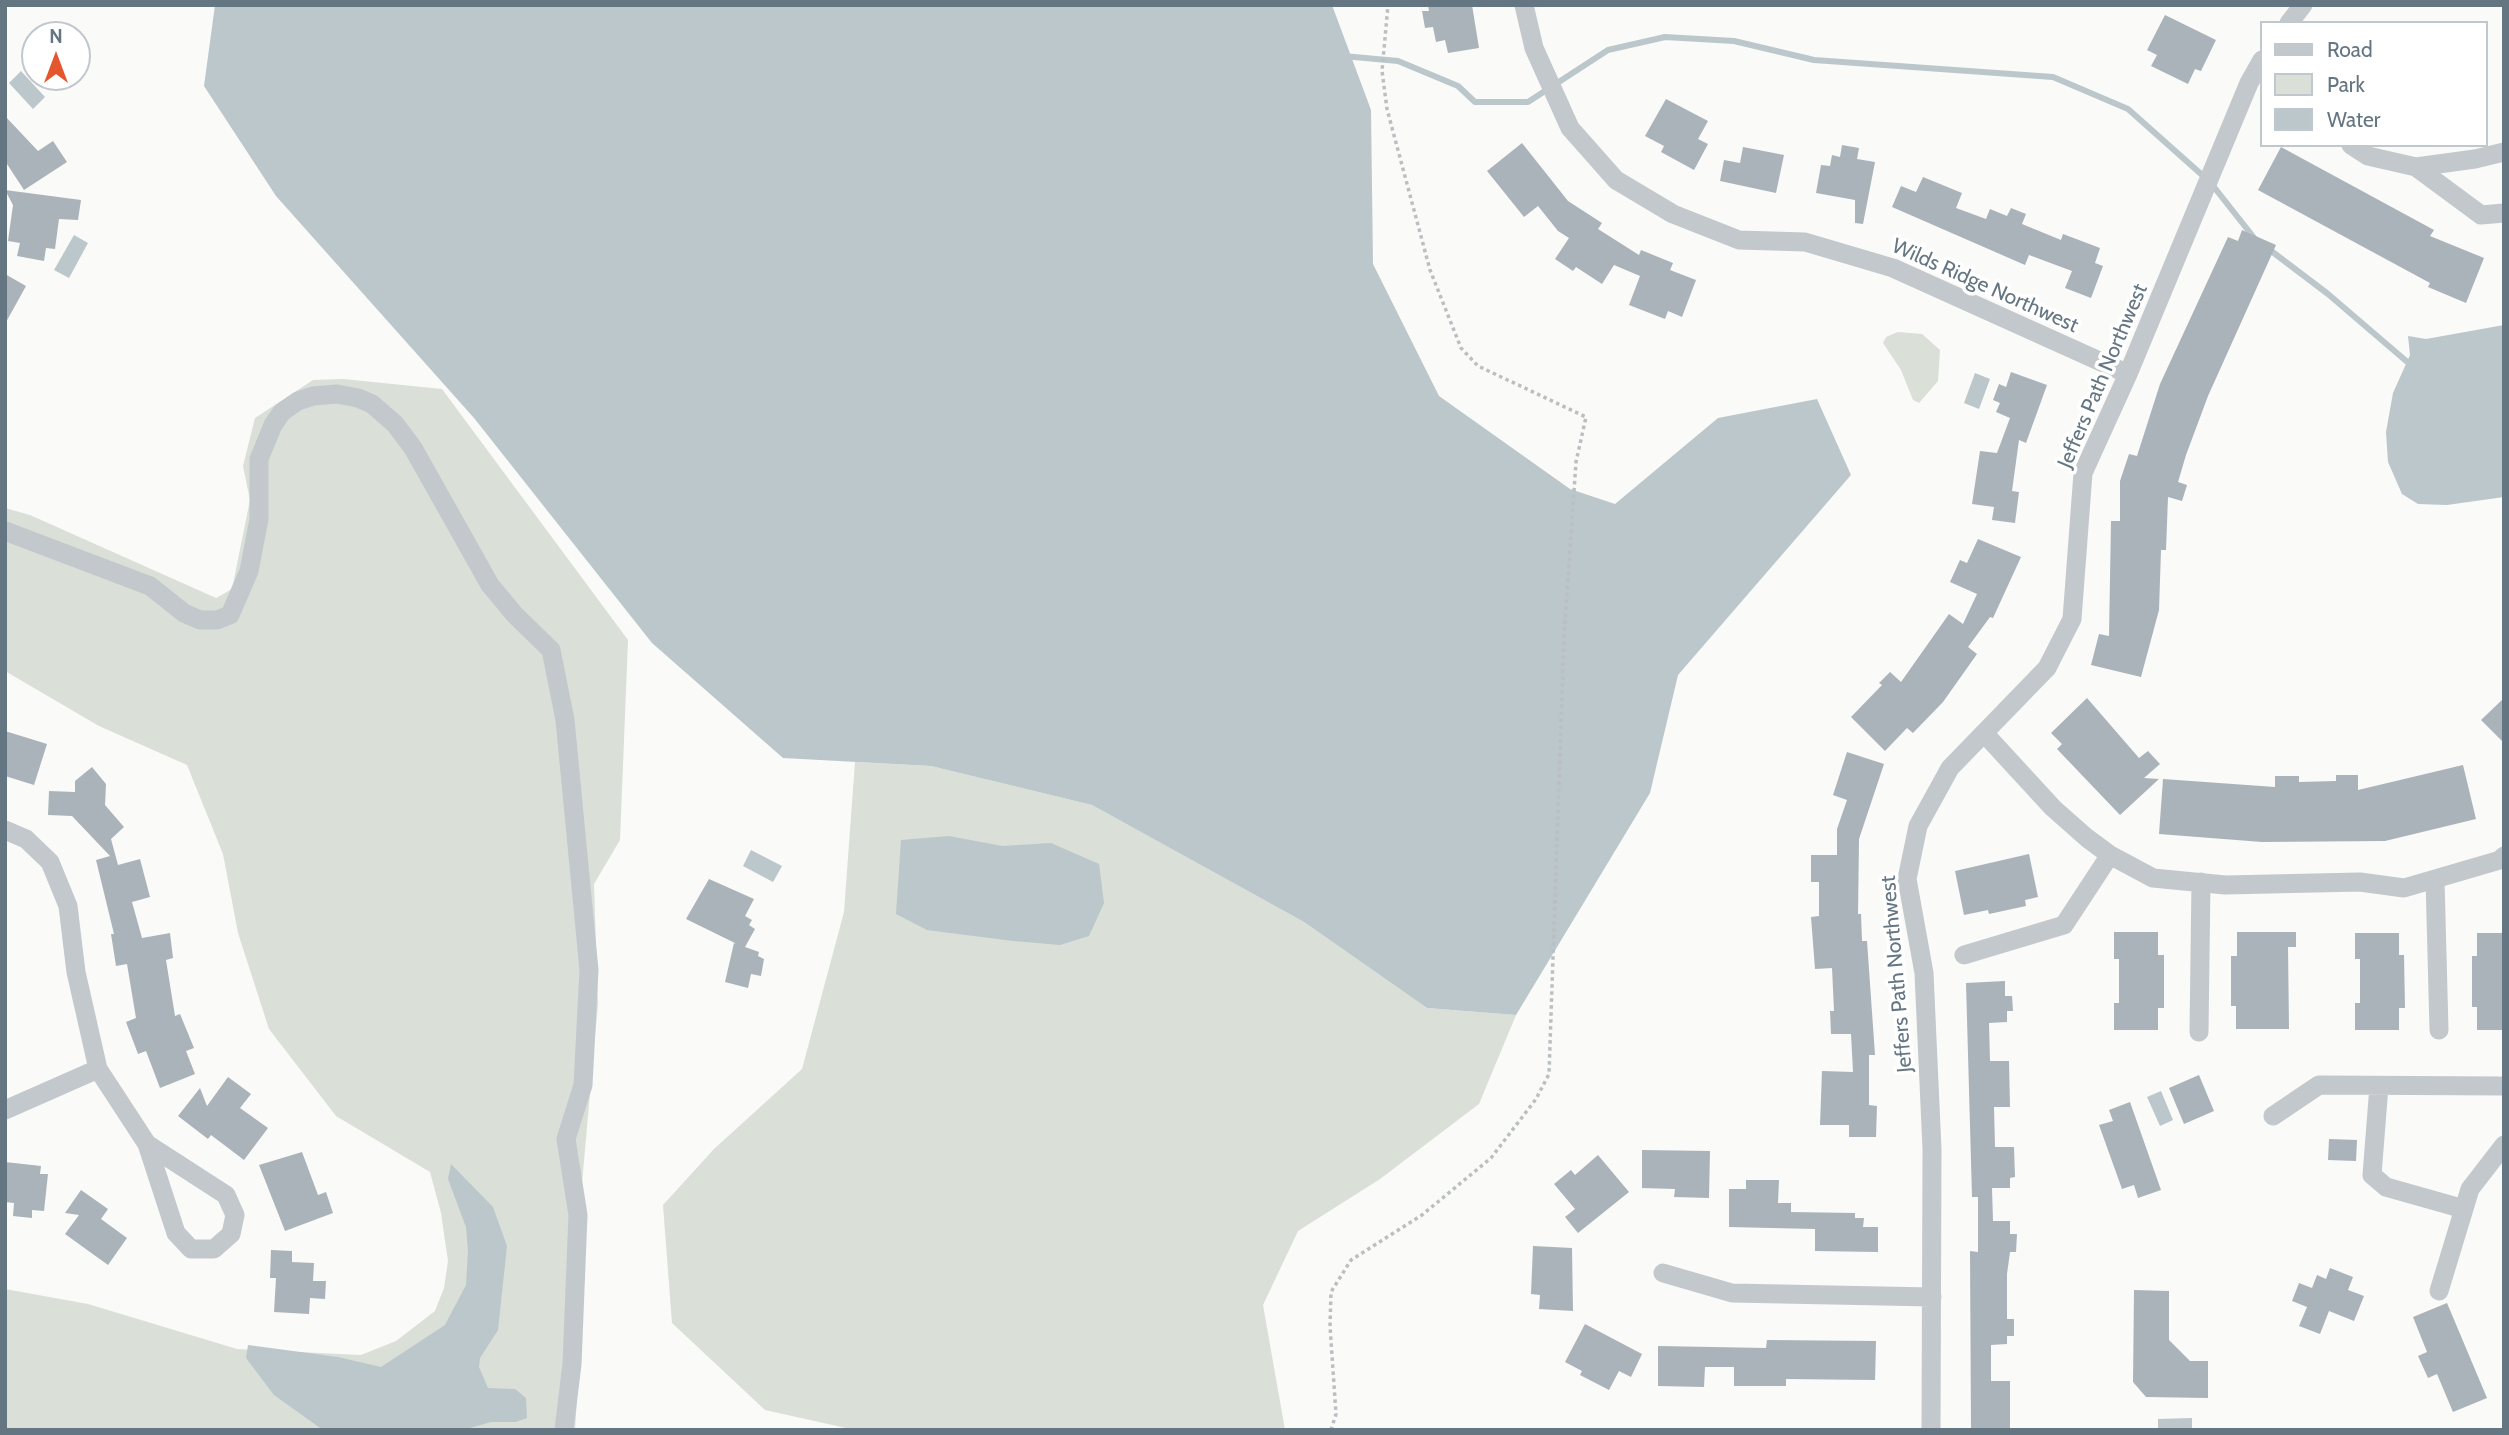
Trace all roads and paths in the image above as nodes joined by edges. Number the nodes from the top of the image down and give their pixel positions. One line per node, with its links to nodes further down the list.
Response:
1 (1388, 5): 34 (path)
2 (1524, 5): 11 (street, Wilds Ridge Northwest)
3 (2303, 5): 4 (street)
4 (2291, 21)
5 (2260, 68): 6 (street, Jeffers Path Northwest)
6 (2255, 87): 11 (street, Jeffers Path Northwest)
7 (2354, 147): 9 (street)
8 (2504, 152): 9 (street)
9 (2416, 167): 10 (street)
10 (2504, 213)
11 (2128, 374): 13 (street, Jeffers Path Northwest)
12 (5, 531): 33 (street)
13 (1984, 733): 15 (street); 32 (street, Jeffers Path Northwest)
14 (5, 830): 22 (street)
15 (2110, 855): 18 (street); 19 (street)
16 (2504, 856): 17 (street)
17 (2435, 879): 18 (street); 20 (street)
18 (2202, 882): 21 (street)
19 (1964, 955)
20 (2439, 1030)
21 (2199, 1032)
22 (98, 1069): 25 (street); 27 (street)
23 (2379, 1086): 24 (street); 26 (street); 29 (street)
24 (2504, 1086)
25 (5, 1110)
26 (2273, 1116)
27 (147, 1144): 27 (street)
28 (2504, 1146): 29 (street)
29 (2464, 1209): 31 (street)
30 (1663, 1273): 32 (street)
31 (2440, 1291)
32 (1932, 1297): 35 (street, Jeffers Path Northwest)
33 (564, 1430)
34 (1331, 1430)
35 (1931, 1430)

